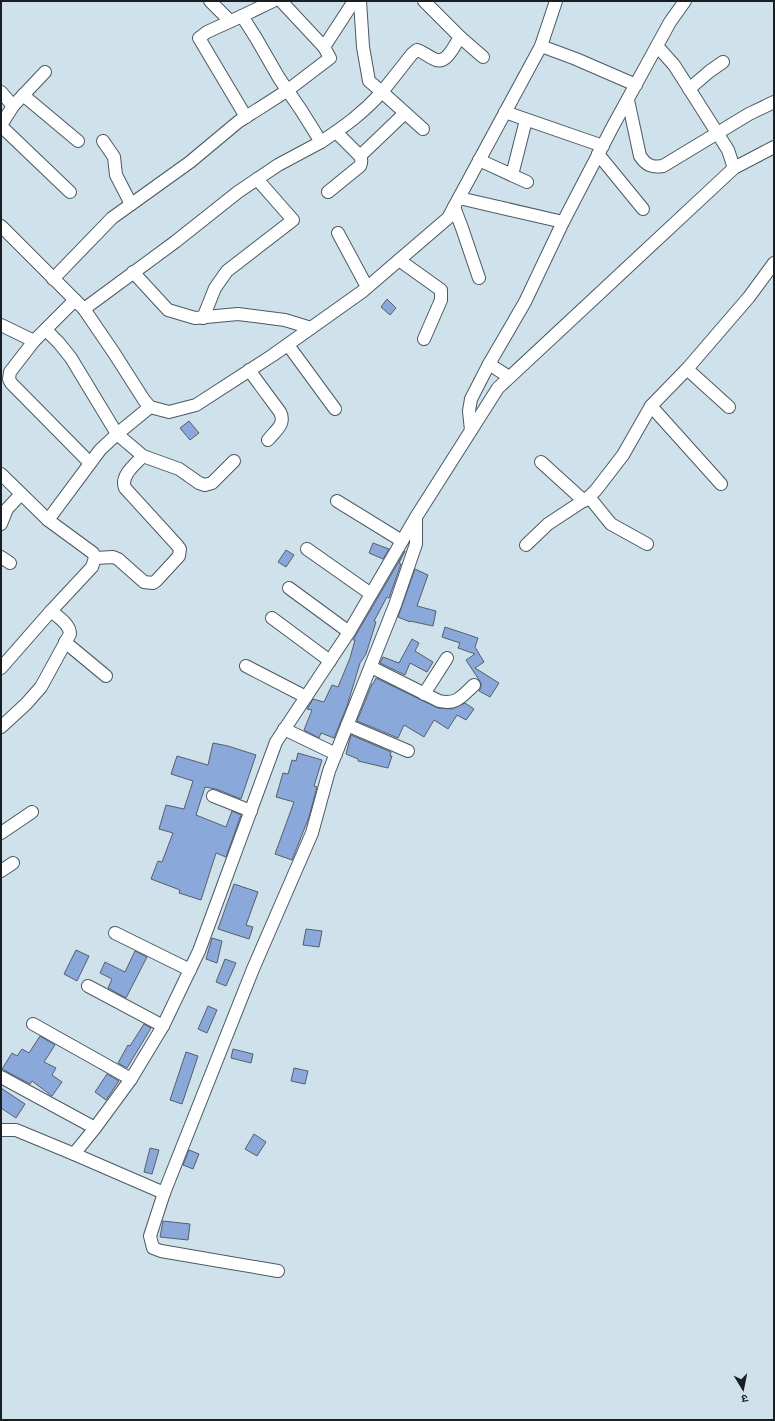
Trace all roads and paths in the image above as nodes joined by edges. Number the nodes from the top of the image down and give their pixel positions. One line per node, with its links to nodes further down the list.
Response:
1 (210, 1): 10 (street)
2 (273, 1): 9 (street)
3 (281, 1): 14 (street)
4 (354, 1): 14 (street)
5 (360, 1): 22 (street)
6 (424, 1): 11 (street)
7 (556, 1): 12 (street)
8 (685, 1): 13 (street)
9 (242, 16): 10 (street); 20 (street)
10 (230, 21): 29 (street)
11 (460, 37): 15 (street); 22 (street)
12 (541, 46): 18 (street); 27 (street)
13 (657, 46): 18 (street); 19 (street)
14 (324, 47): 20 (street)
15 (483, 57)
16 (723, 62): 19 (street)
17 (46, 72): 23 (street)
18 (636, 85): 24 (street)
19 (690, 89): 34 (street)
20 (288, 90): 29 (street); 37 (street)
21 (1, 92): 26 (street)
22 (382, 92): 28 (street); 33 (street)
23 (23, 95): 26 (street); 35 (street)
24 (628, 100): 34 (street); 39 (street)
25 (774, 102): 34 (street)
26 (13, 106): 31 (street)
27 (505, 112): 30 (street); 41 (street)
28 (405, 113): 32 (street); 40 (street)
29 (246, 117): 49 (street)
30 (526, 120): 39 (street); 43 (street)
31 (1, 125): 46 (street)
32 (423, 129)
33 (336, 132): 37 (street); 40 (street)
34 (717, 133): 42 (street)
35 (78, 141)
36 (103, 141): 49 (street)
37 (321, 142): 44 (street)
38 (774, 146): 42 (street)
39 (601, 150): 50 (street); 51 (street)
40 (360, 156): 47 (street)
41 (479, 160): 43 (street); 48 (street)
42 (734, 168): 71 (street)
43 (512, 176): 45 (street)
44 (257, 179): 56 (street); 61 (street)
45 (527, 182)
46 (70, 192)
47 (328, 192)
48 (456, 202): 51 (street); 54 (street); 57 (street)
49 (131, 204): 58 (street)
50 (643, 208)
51 (563, 222): 68 (street)
52 (1, 226): 58 (street)
53 (338, 234): 59 (street)
54 (399, 260): 59 (street); 65 (street)
55 (774, 263): 69 (street)
56 (134, 272): 60 (street); 61 (street)
57 (479, 278)
58 (53, 279): 60 (street)
59 (367, 287): 63 (street)
60 (80, 305): 64 (street); 73 (street)
61 (203, 318): 63 (street)
62 (1, 325): 66 (street)
63 (311, 328): 67 (street)
64 (46, 330): 66 (street); 77 (street)
65 (424, 339)
66 (34, 341): 82 (street)
67 (288, 345): 70 (street); 75 (street)
68 (489, 364): 71 (street); 76 (street)
69 (687, 369): 72 (street); 74 (street)
70 (250, 370): 73 (street); 78 (street)
71 (509, 378): 76 (street)
72 (651, 406): 84 (street); 86 (street)
73 (150, 407): 77 (street)
74 (729, 407)
75 (335, 409)
76 (471, 430): 88 (street)
77 (117, 434): 79 (street); 82 (street)
78 (268, 440)
79 (143, 456): 80 (street); 95 (street)
80 (234, 461)
81 (541, 462): 86 (street)
82 (90, 464): 89 (street)
83 (1, 474): 85 (street)
84 (721, 484)
85 (21, 494): 89 (street); 90 (street)
86 (586, 499): 92 (street); 93 (street)
87 (337, 501): 91 (street)
88 (416, 517): 91 (street); 105 (street)
89 (48, 520): 95 (street)
90 (1, 524)
91 (402, 541): 97 (street)
92 (647, 544)
93 (526, 545)
94 (307, 549): 97 (street)
95 (95, 558): 98 (street)
96 (289, 588): 100 (street)
97 (371, 594): 100 (street)
98 (51, 611): 101 (street); 106 (street)
99 (272, 618): 103 (street)
100 (349, 632): 103 (street)
101 (65, 642): 107 (street); 112 (street)
102 (447, 658): 109 (street)
103 (330, 661): 110 (street)
104 (246, 666): 110 (street)
105 (371, 667): 109 (street); 111 (street)
106 (1, 668)
107 (106, 676)
108 (474, 685): 109 (street)
109 (424, 694)
110 (306, 697): 113 (street)
111 (347, 725): 114 (street); 115 (street)
112 (1, 727)
113 (284, 729): 115 (street); 117 (street)
114 (408, 752)
115 (336, 754): 132 (street)
116 (213, 796): 117 (street)
117 (251, 811): 123 (street)
118 (32, 812): 119 (street)
119 (1, 832)
120 (13, 863): 121 (street)
121 (1, 871)
122 (115, 933): 123 (street)
123 (190, 970): 126 (street)
124 (88, 986): 126 (street)
125 (34, 1024): 128 (street)
126 (163, 1026): 128 (street)
127 (1, 1077): 129 (street)
128 (131, 1079): 129 (street)
129 (95, 1128): 131 (street)
130 (1, 1130): 131 (street)
131 (74, 1154): 132 (street)
132 (164, 1193): 133 (street)
133 (278, 1271)

